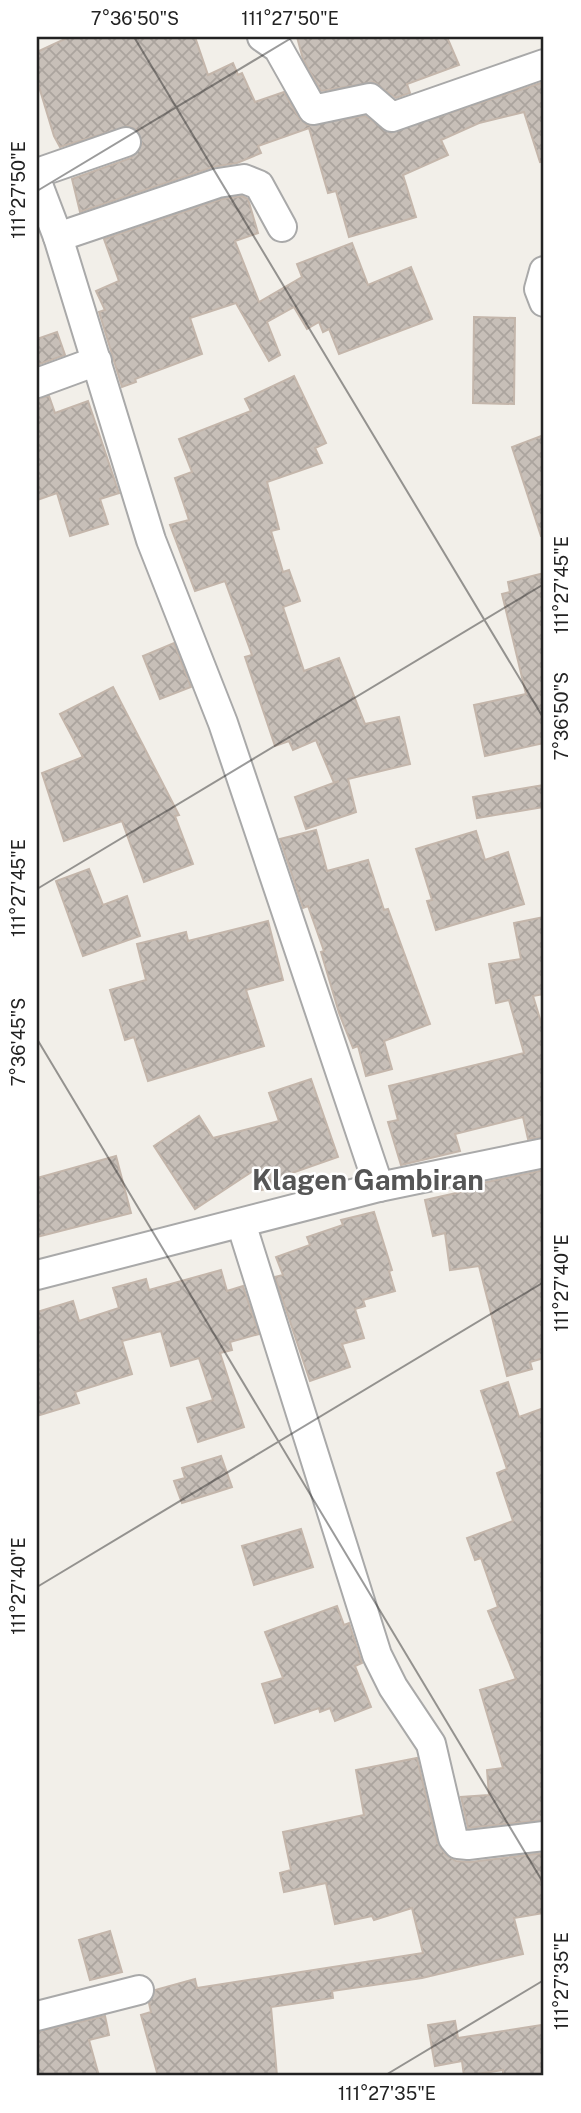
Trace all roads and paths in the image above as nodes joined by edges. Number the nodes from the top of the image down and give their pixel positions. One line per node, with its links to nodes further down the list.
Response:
1 (262, 37): 2 (street)
2 (544, 64)
3 (126, 142): 4 (street)
4 (37, 173)
5 (37, 182): 7 (street)
6 (282, 227): 7 (street)
7 (58, 237): 10 (street)
8 (544, 271): 9 (street)
9 (544, 302)
10 (97, 362): 11 (street); 13 (street)
11 (37, 383)
12 (544, 1153): 13 (street)
13 (379, 1187): 14 (street)
14 (241, 1223): 15 (street); 16 (street)
15 (37, 1275)
16 (544, 1836)
17 (139, 1990): 18 (street)
18 (37, 2015)

